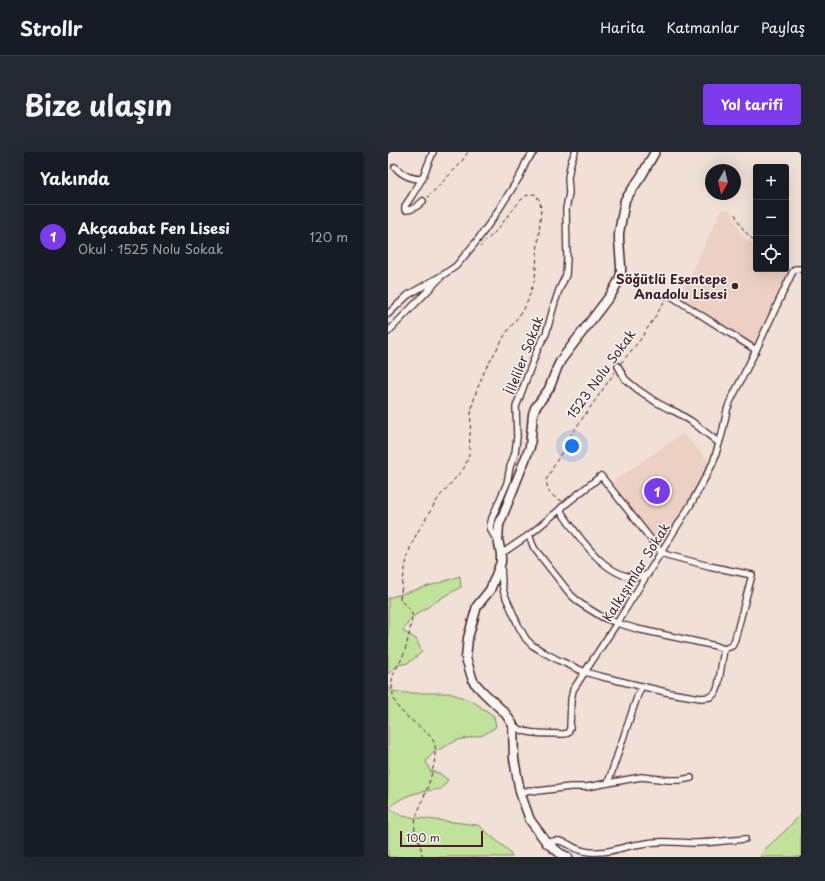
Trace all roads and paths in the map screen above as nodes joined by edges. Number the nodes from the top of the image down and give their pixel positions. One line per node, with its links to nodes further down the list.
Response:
1 (433, 152): 7 (street)
2 (468, 152): 8 (path)
3 (534, 152): 13 (street)
4 (576, 152): 22 (street, İlleliler Sokak)
5 (655, 152): 22 (street)
6 (395, 167): 7 (street)
7 (422, 179): 8 (street)
8 (423, 201)
9 (735, 214): 10 (path)
10 (753, 240)
11 (477, 249): 36 (path)
12 (801, 269): 17 (street, Kalkışımlar Sokak)
13 (443, 275): 15 (street); 16 (street)
14 (672, 296): 17 (street); 18 (path, 1523 Nolu Sokak)
15 (388, 314)
16 (388, 332)
17 (756, 350): 19 (street, Kalkışımlar Sokak)
18 (618, 366): 19 (street); 20 (path, 1523 Nolu Sokak)
19 (719, 443): 23 (street, Kalkışımlar Sokak)
20 (562, 507): 21 (street); 23 (street); 25 (street)
21 (529, 535): 24 (street); 26 (street)
22 (498, 539): 24 (street)
23 (661, 552): 25 (street, Kalkışımlar Sokak); 27 (street)
24 (501, 558): 28 (street); 30 (street)
25 (648, 574): 26 (street, Kalkışımlar Sokak)
26 (617, 623): 27 (street); 28 (street, Kalkışımlar Sokak)
27 (724, 649): 29 (street)
28 (585, 672): 29 (street); 30 (street, Kalkışımlar Sokak)
29 (642, 686): 32 (street)
30 (513, 725): 33 (street)
31 (691, 778): 32 (street)
32 (608, 783): 33 (street)
33 (521, 793): 35 (street)
34 (745, 839): 35 (street)
35 (547, 843): 37 (street)
36 (422, 857)
37 (568, 857)

